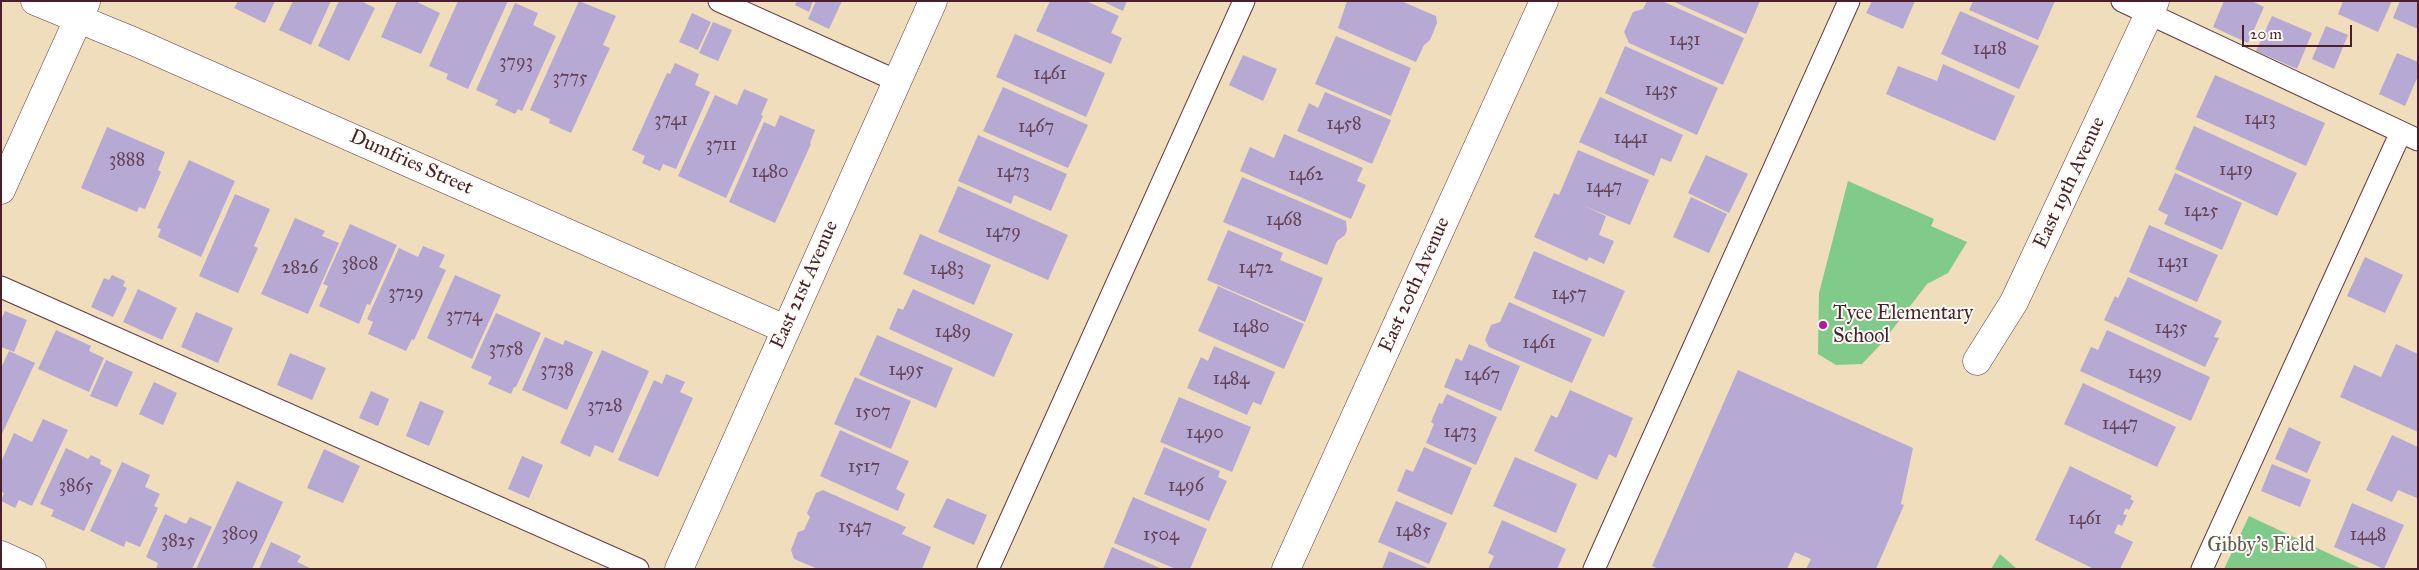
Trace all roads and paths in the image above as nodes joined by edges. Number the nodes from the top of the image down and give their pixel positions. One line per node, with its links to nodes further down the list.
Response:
1 (35, 1): 9 (street, Dumfries Street)
2 (719, 1): 10 (lane)
3 (933, 1): 10 (street, East 21st Avenue)
4 (1244, 1): 20 (lane)
5 (1544, 1): 21 (street, East 20th Avenue)
6 (1849, 1): 22 (lane)
7 (2122, 1): 8 (lane)
8 (2152, 8): 11 (lane); 15 (street, East 19th Avenue)
9 (82, 10): 12 (street); 14 (street, Dumfries Street)
10 (897, 81): 14 (street, East 21st Avenue)
11 (2409, 136): 23 (lane)
12 (1, 190)
13 (1, 287): 18 (lane)
14 (785, 329): 19 (street, East 21st Avenue)
15 (1978, 361)
16 (1, 555): 17 (street)
17 (32, 569)
18 (638, 569)
19 (678, 569)
20 (988, 569)
21 (1286, 569)
22 (1594, 569)
23 (2202, 569)

